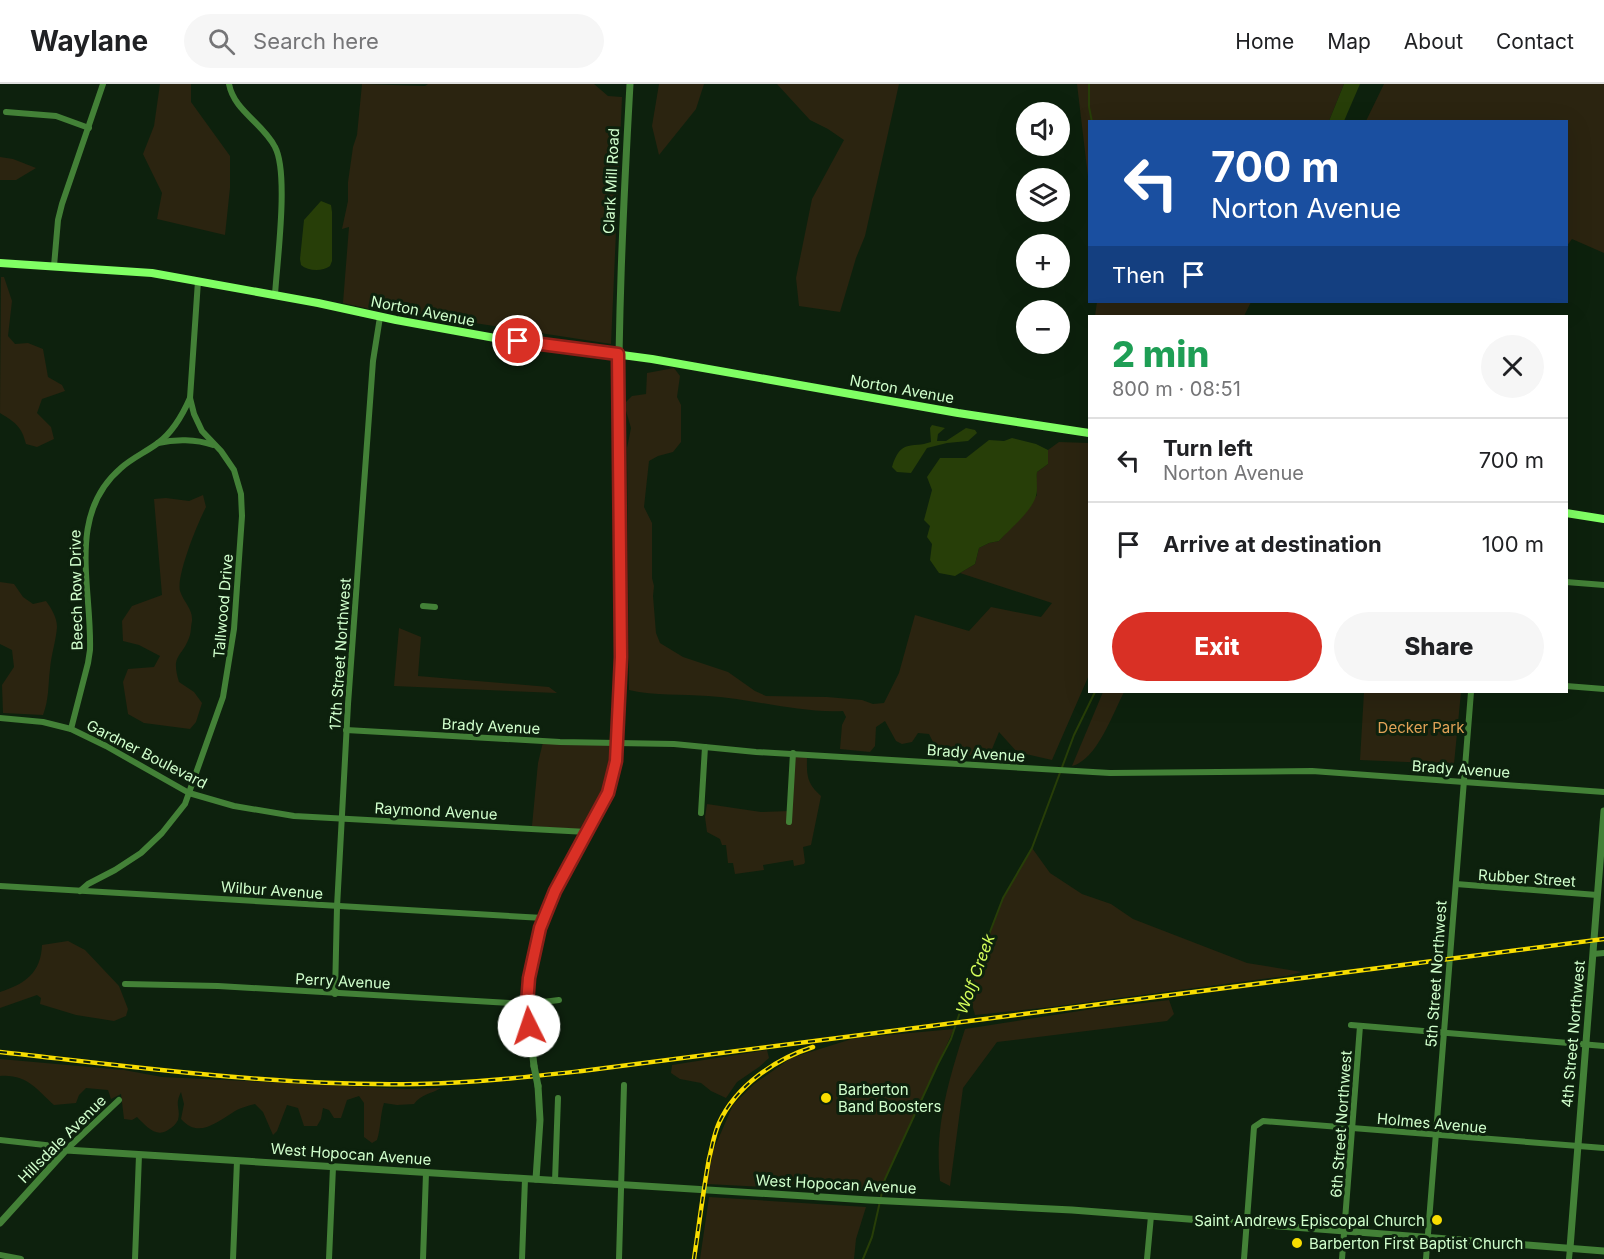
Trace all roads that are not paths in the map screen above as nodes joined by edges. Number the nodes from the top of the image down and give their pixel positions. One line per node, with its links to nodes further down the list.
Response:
1 (104, 84): 5 (street)
2 (229, 84): 9 (street)
3 (630, 84): 11 (street, Clark Mill Road)
4 (6, 112): 5 (street)
5 (89, 128): 7 (street)
6 (0, 263): 7 (main road, Norton Avenue)
7 (54, 266): 8 (main road, Norton Avenue)
8 (198, 281): 9 (main road, Norton Avenue); 12 (street, Tallwood Drive)
9 (275, 295): 10 (main road, Norton Avenue)
10 (380, 317): 11 (main road, Norton Avenue); 27 (street, 17th Street Northwest)
11 (618, 354): 13 (main road, Norton Avenue); 28 (street, Clark Mill Road)
12 (190, 398): 14 (street, Beech Row Drive); 15 (street, Tallwood Drive)
13 (1088, 433)
14 (158, 443): 15 (street, Beech Row Drive); 26 (street, Beech Row Drive)
15 (216, 447): 33 (street, Tallwood Drive)
16 (1568, 513): 17 (main road)
17 (1604, 519)
18 (1568, 582): 19 (street)
19 (1604, 585)
20 (423, 606): 21 (street)
21 (435, 607)
22 (1568, 686): 23 (street)
23 (1604, 689)
24 (1471, 693): 31 (street, 5th Street Northwest)
25 (0, 718): 26 (street, Gardner Boulevard)
26 (71, 729): 33 (street, Gardner Boulevard)
27 (346, 730): 28 (street, Brady Avenue); 37 (street, 17th Street Northwest)
28 (618, 743): 29 (street, Brady Avenue); 39 (street, Clark Mill Road)
29 (705, 747): 30 (street, Brady Avenue); 35 (street)
30 (793, 753): 31 (street, Brady Avenue); 38 (street)
31 (1464, 782): 32 (street, Brady Avenue); 40 (street, 5th Street Northwest)
32 (1604, 792)
33 (189, 793): 36 (street, Gardner Boulevard); 42 (street, Tallwood Drive)
34 (1604, 811): 43 (street, 4th Street Northwest)
35 (701, 813)
36 (284, 814): 37 (street, Raymond Avenue)
37 (342, 818): 39 (street, Raymond Avenue); 44 (street, 17th Street Northwest)
38 (789, 822)
39 (587, 832): 45 (street, Clark Mill Road)
40 (1456, 884): 43 (street, Rubber Street); 54 (street, 5th Street Northwest)
41 (0, 886): 42 (street, Wilbur Avenue)
42 (80, 891): 44 (street, Wilbur Avenue)
43 (1597, 895): 47 (street, 4th Street Northwest)
44 (338, 906): 45 (street, Wilbur Avenue); 49 (street, 17th Street Northwest)
45 (543, 918): 51 (street, Clark Mill Road)
46 (1604, 952): 47 (street)
47 (1593, 954): 55 (street, 4th Street Northwest)
48 (125, 984): 49 (street, Perry Avenue)
49 (335, 993): 51 (street, Perry Avenue)
50 (559, 1000): 51 (street, Perry Avenue)
51 (527, 1004): 71 (street, Clark Mill Road, bridge)
52 (1351, 1025): 53 (street)
53 (1360, 1026): 54 (street); 60 (street, 6th Street Northwest)
54 (1444, 1032): 55 (street); 61 (street, 5th Street Northwest)
55 (1586, 1044): 56 (street); 63 (street, 4th Street Northwest)
56 (1604, 1046)
57 (624, 1085): 73 (street)
58 (558, 1098): 72 (street)
59 (119, 1100): 65 (street, Hillsdale Avenue)
60 (1352, 1128): 61 (street, Holmes Avenue); 76 (street, Holmes Avenue); 77 (street, 6th Street Northwest)
61 (1436, 1136): 63 (street, Holmes Avenue); 78 (street, 5th Street Northwest)
62 (0, 1140): 65 (street)
63 (1578, 1147): 64 (street, Holmes Avenue); 79 (street, 4th Street Northwest)
64 (1604, 1148)
65 (66, 1150): 66 (street, West Hopocan Avenue); 75 (street, Hillsdale Avenue)
66 (139, 1155): 67 (street, West Hopocan Avenue); 83 (street)
67 (237, 1161): 68 (street, West Hopocan Avenue); 84 (street)
68 (333, 1167): 69 (street, West Hopocan Avenue); 85 (street)
69 (426, 1173): 70 (street, West Hopocan Avenue); 86 (street)
70 (525, 1179): 71 (street, West Hopocan Avenue); 87 (street)
71 (536, 1179): 72 (street, West Hopocan Avenue)
72 (555, 1180): 73 (street, West Hopocan Avenue)
73 (622, 1184): 74 (street, West Hopocan Avenue); 88 (street)
74 (1151, 1216): 76 (street, West Hopocan Avenue); 89 (street)
75 (0, 1223)
76 (1246, 1223): 77 (street, West Hopocan Avenue); 90 (street)
77 (1344, 1231): 78 (street, West Hopocan Avenue); 91 (street, 6th Street Northwest)
78 (1428, 1238): 79 (street, West Hopocan Avenue); 92 (street, 5th Street Northwest)
79 (1570, 1248): 80 (street, West Hopocan Avenue); 93 (street, 4th Street Northwest)
80 (1604, 1251)
81 (0, 1255): 82 (street)
82 (21, 1259)
83 (135, 1259)
84 (233, 1259)
85 (329, 1259)
86 (423, 1259)
87 (522, 1259)
88 (619, 1259)
89 (1147, 1259)
90 (1244, 1259)
91 (1342, 1259)
92 (1426, 1259)
93 (1569, 1259)

